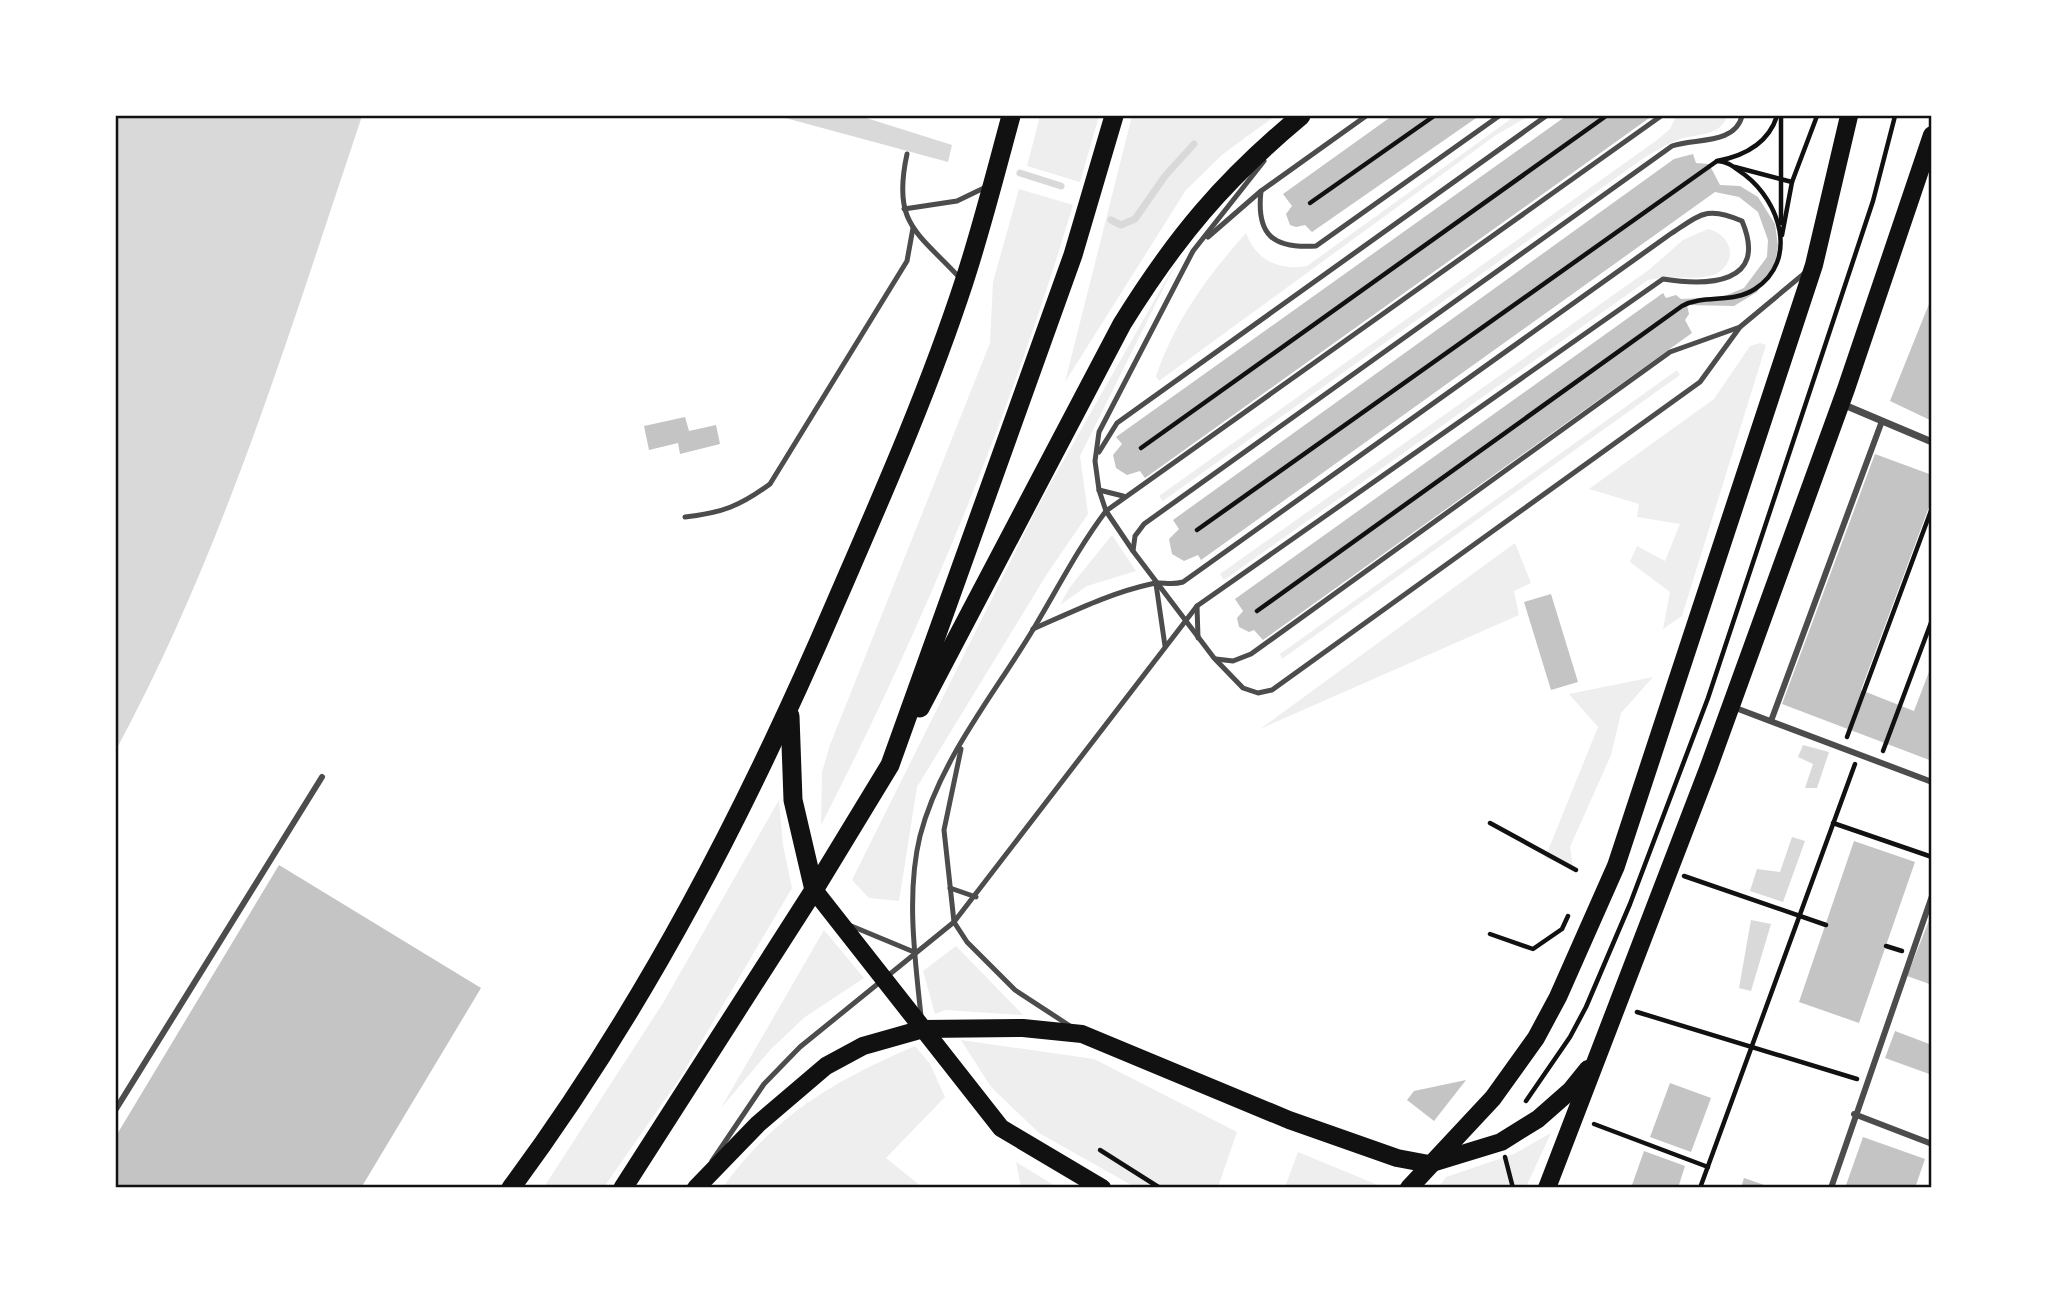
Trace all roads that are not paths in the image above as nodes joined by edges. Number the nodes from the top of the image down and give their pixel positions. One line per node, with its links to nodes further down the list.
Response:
1 (1011, 116): 12 (highway)
2 (1114, 116): 40 (highway)
3 (1301, 116): 16 (lane); 40 (highway)
4 (1366, 116): 13 (lane)
5 (1499, 116): 13 (lane)
6 (1546, 116): 23 (lane)
7 (1661, 116): 25 (lane)
8 (1742, 116): 28 (lane)
9 (1849, 116): 17 (main road)
10 (1931, 135): 20 (main road)
11 (906, 154): 14 (lane)
12 (992, 184): 14 (lane); 18 (highway)
13 (1261, 191): 16 (lane)
14 (904, 209): 15 (lane)
15 (913, 228): 18 (lane); 27 (lane)
16 (1193, 251): 23 (lane)
17 (1814, 265): 19 (lane); 57 (main road)
18 (964, 282): 37 (highway)
19 (1740, 327): 35 (lane); 35 (lane)
20 (1841, 403): 21 (street); 36 (main road)
21 (1882, 421): 22 (street); 38 (street)
22 (1931, 442)
23 (1095, 461): 24 (lane)
24 (1100, 490): 25 (lane); 26 (lane)
25 (1123, 496): 26 (lane)
26 (1106, 511): 28 (lane); 32 (lane)
27 (685, 517)
28 (1133, 551): 29 (lane)
29 (1156, 582): 30 (lane); 31 (lane); 32 (lane); 34 (lane)
30 (1197, 607): 31 (lane); 33 (lane)
31 (1185, 621): 33 (lane); 34 (lane)
32 (1033, 629): 39 (lane)
33 (1198, 638): 35 (lane)
34 (1164, 646): 46 (lane)
35 (1214, 659)
36 (1731, 706): 38 (street); 53 (main road)
37 (790, 708): 44 (highway); 59 (highway)
38 (1771, 721): 42 (street)
39 (963, 739): 43 (lane); 49 (lane)
40 (890, 765): 44 (highway)
41 (322, 777): 54 (street)
42 (1931, 782)
43 (950, 888): 46 (lane); 48 (lane)
44 (814, 890): 47 (main road); 60 (highway)
45 (1931, 896): 55 (street)
46 (976, 897): 48 (lane)
47 (836, 919): 49 (lane); 50 (main road)
48 (954, 922): 49 (lane); 52 (lane)
49 (914, 952): 50 (lane); 51 (lane)
50 (882, 978): 51 (main road); 58 (lane)
51 (923, 1030): 52 (main road); 58 (main road); 61 (main road)
52 (1082, 1034): 57 (main road)
53 (1599, 1055): 57 (main road); 63 (main road)
54 (116, 1109)
55 (1854, 1114): 56 (street); 64 (street)
56 (1931, 1144)
57 (1429, 1164): 62 (main road)
58 (696, 1186)
59 (512, 1188)
60 (623, 1188)
61 (1102, 1188)
62 (1409, 1188)
63 (1547, 1188)
64 (1831, 1188)

